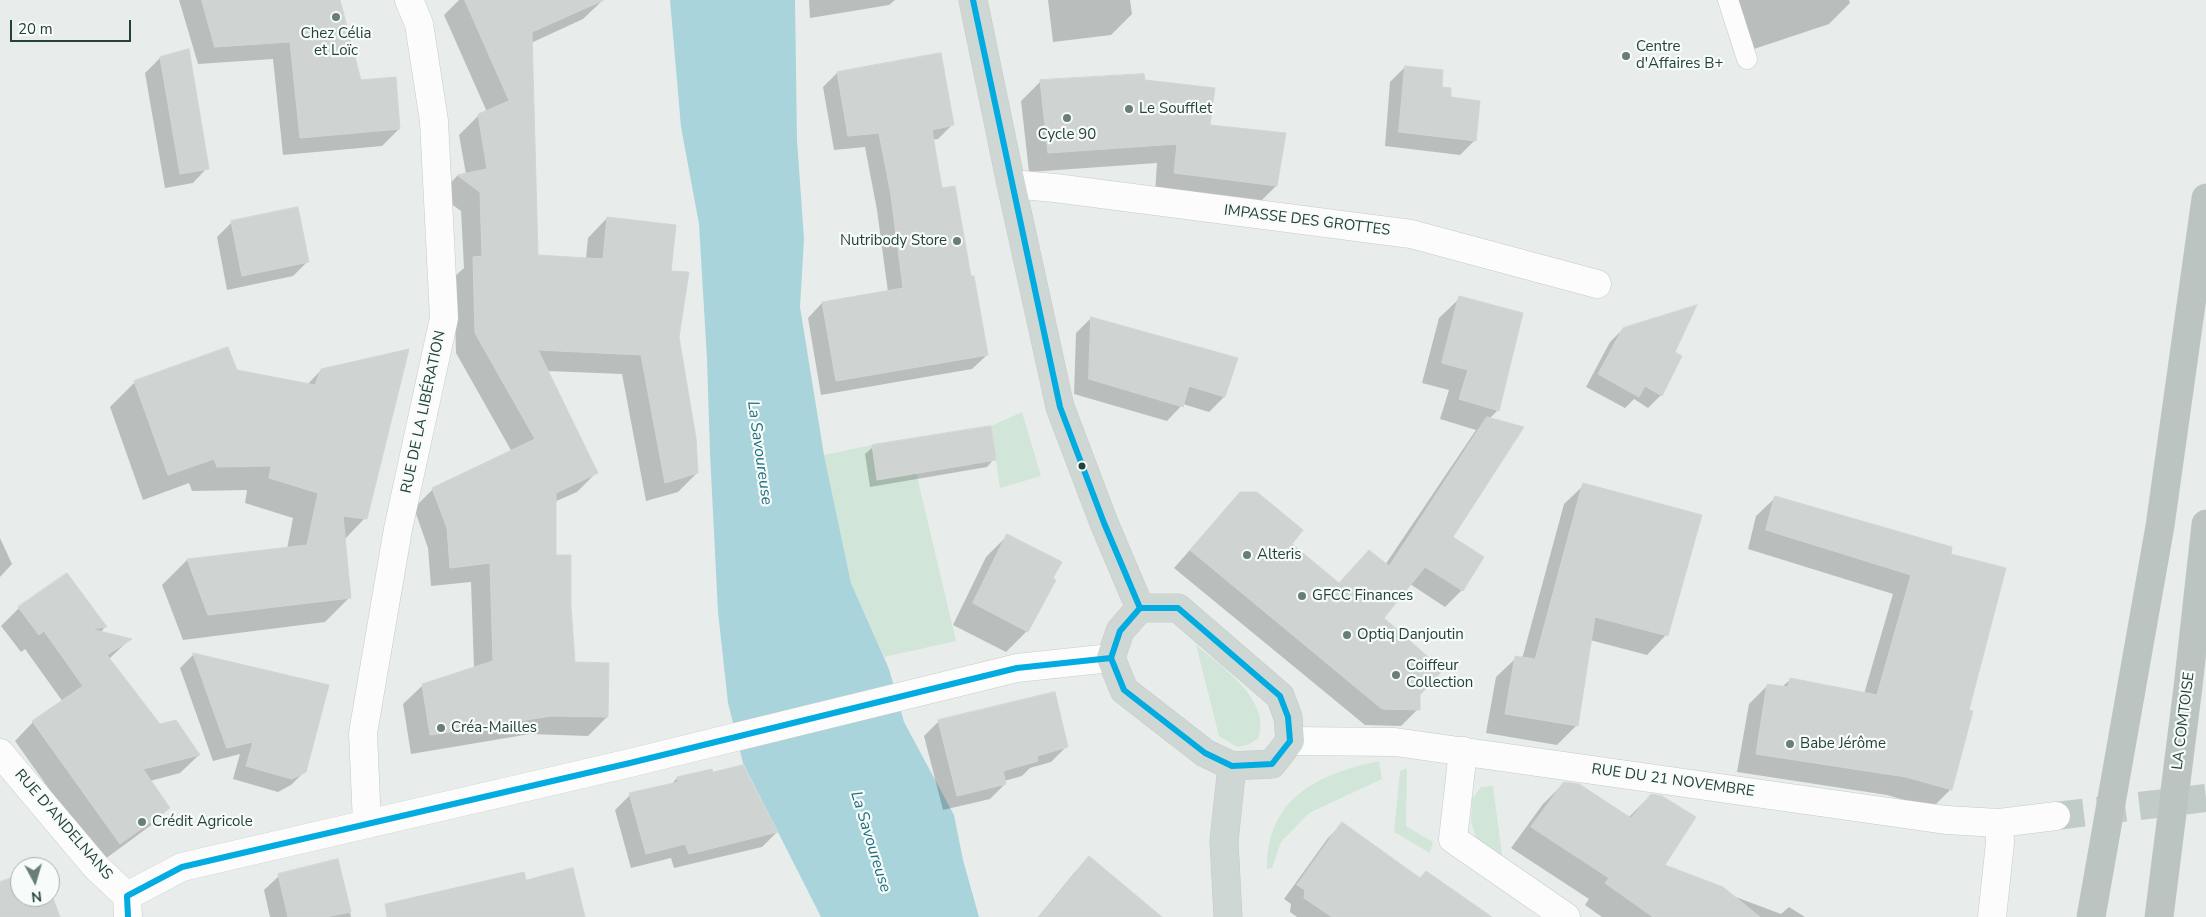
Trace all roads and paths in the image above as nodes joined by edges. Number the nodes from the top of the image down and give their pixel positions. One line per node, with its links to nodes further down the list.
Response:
1 (409, 0): 17 (street, RUE DE LA LIBÉRATION)
2 (974, 0): 5 (main road)
3 (1728, 0): 4 (lane)
4 (1747, 59)
5 (1011, 184): 7 (street, IMPASSE DES GROTTES); 9 (main road)
6 (2206, 198): 22 (highway)
7 (1597, 284)
8 (2206, 524): 23 (highway, LA COMTOISE)
9 (1140, 608): 10 (main road); 11 (main road)
10 (1111, 658): 14 (main road); 17 (street)
11 (1290, 741): 12 (street, RUE DU 21 NOVEMBRE); 14 (main road)
12 (1462, 751): 16 (street, RUE DU 21 NOVEMBRE); 20 (street)
13 (0, 753): 18 (street, RUE D'ANDELNANS)
14 (1232, 766): 19 (main road)
15 (2056, 816): 16 (street, RUE DU 21 NOVEMBRE)
16 (1999, 823): 21 (street)
17 (367, 824): 18 (street)
18 (128, 906)
19 (1228, 917)
20 (1566, 917)
21 (1992, 917)
22 (2091, 917)
23 (2159, 917)

